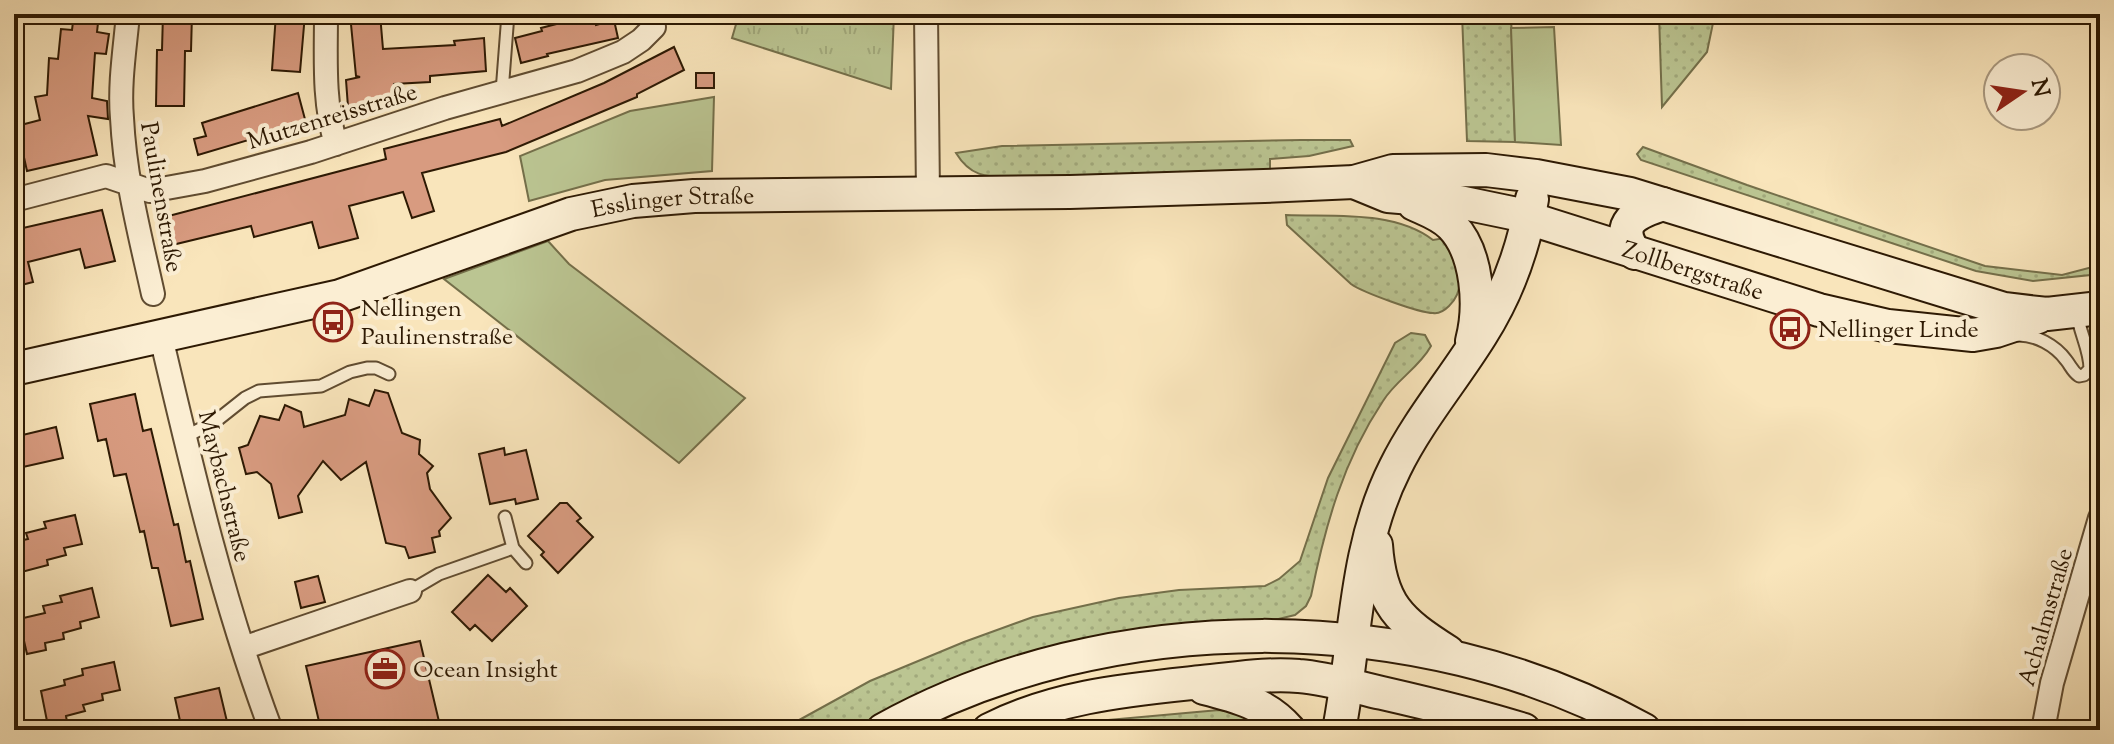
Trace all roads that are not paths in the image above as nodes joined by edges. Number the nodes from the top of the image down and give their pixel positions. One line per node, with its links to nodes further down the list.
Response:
1 (128, 14): 10 (street, Paulinenstraße)
2 (326, 14): 7 (street)
3 (508, 14): 6 (lane)
4 (926, 14): 11 (street)
5 (654, 27): 6 (street, Mutzenreisstraße)
6 (502, 92): 7 (street, Mutzenreisstraße)
7 (336, 144): 10 (street, Mutzenreisstraße)
8 (1536, 176): 9 (main road, Esslinger Straße); 14 (main road); 15 (main road)
9 (1354, 182): 11 (main road, Esslinger Straße); 12 (main road, Esslinger Straße)
10 (128, 184): 13 (street, Mutzenreisstraße); 17 (street, Paulinenstraße)
11 (928, 194): 20 (main road, Esslinger Straße)
12 (1403, 199): 15 (main road, Esslinger Straße); 21 (main road)
13 (14, 200)
14 (1663, 204): 16 (main road); 18 (main road)
15 (1529, 218): 16 (main road, Zollbergstraße); 21 (main road)
16 (1635, 253): 19 (main road, Zollbergstraße)
17 (153, 294)
18 (2074, 311): 19 (main road, Zollbergstraße); 19 (lane)
19 (1986, 334)
20 (161, 337): 22 (main road, Esslinger Straße); 24 (street, Maybachstraße)
21 (1469, 352): 26 (main road)
22 (14, 369)
23 (389, 374): 24 (lane)
24 (185, 437): 32 (street, Maybachstraße)
25 (505, 517): 28 (lane)
26 (1375, 517): 31 (main road); 33 (main road)
27 (2100, 518): 43 (street, Achalmstraße)
28 (513, 548): 29 (lane); 30 (lane)
29 (526, 563)
30 (410, 591): 32 (street)
31 (1352, 642): 33 (main road); 35 (main road); 37 (main road)
32 (243, 648): 36 (street, Maybachstraße)
33 (1465, 661): 42 (main road)
34 (1181, 684): 35 (main road); 38 (main road); 39 (main road)
35 (1346, 685): 40 (main road); 41 (main road)
36 (271, 730)
37 (883, 730)
38 (989, 730)
39 (1289, 730)
40 (1339, 730)
41 (1524, 730)
42 (1644, 730)
43 (2043, 730)

